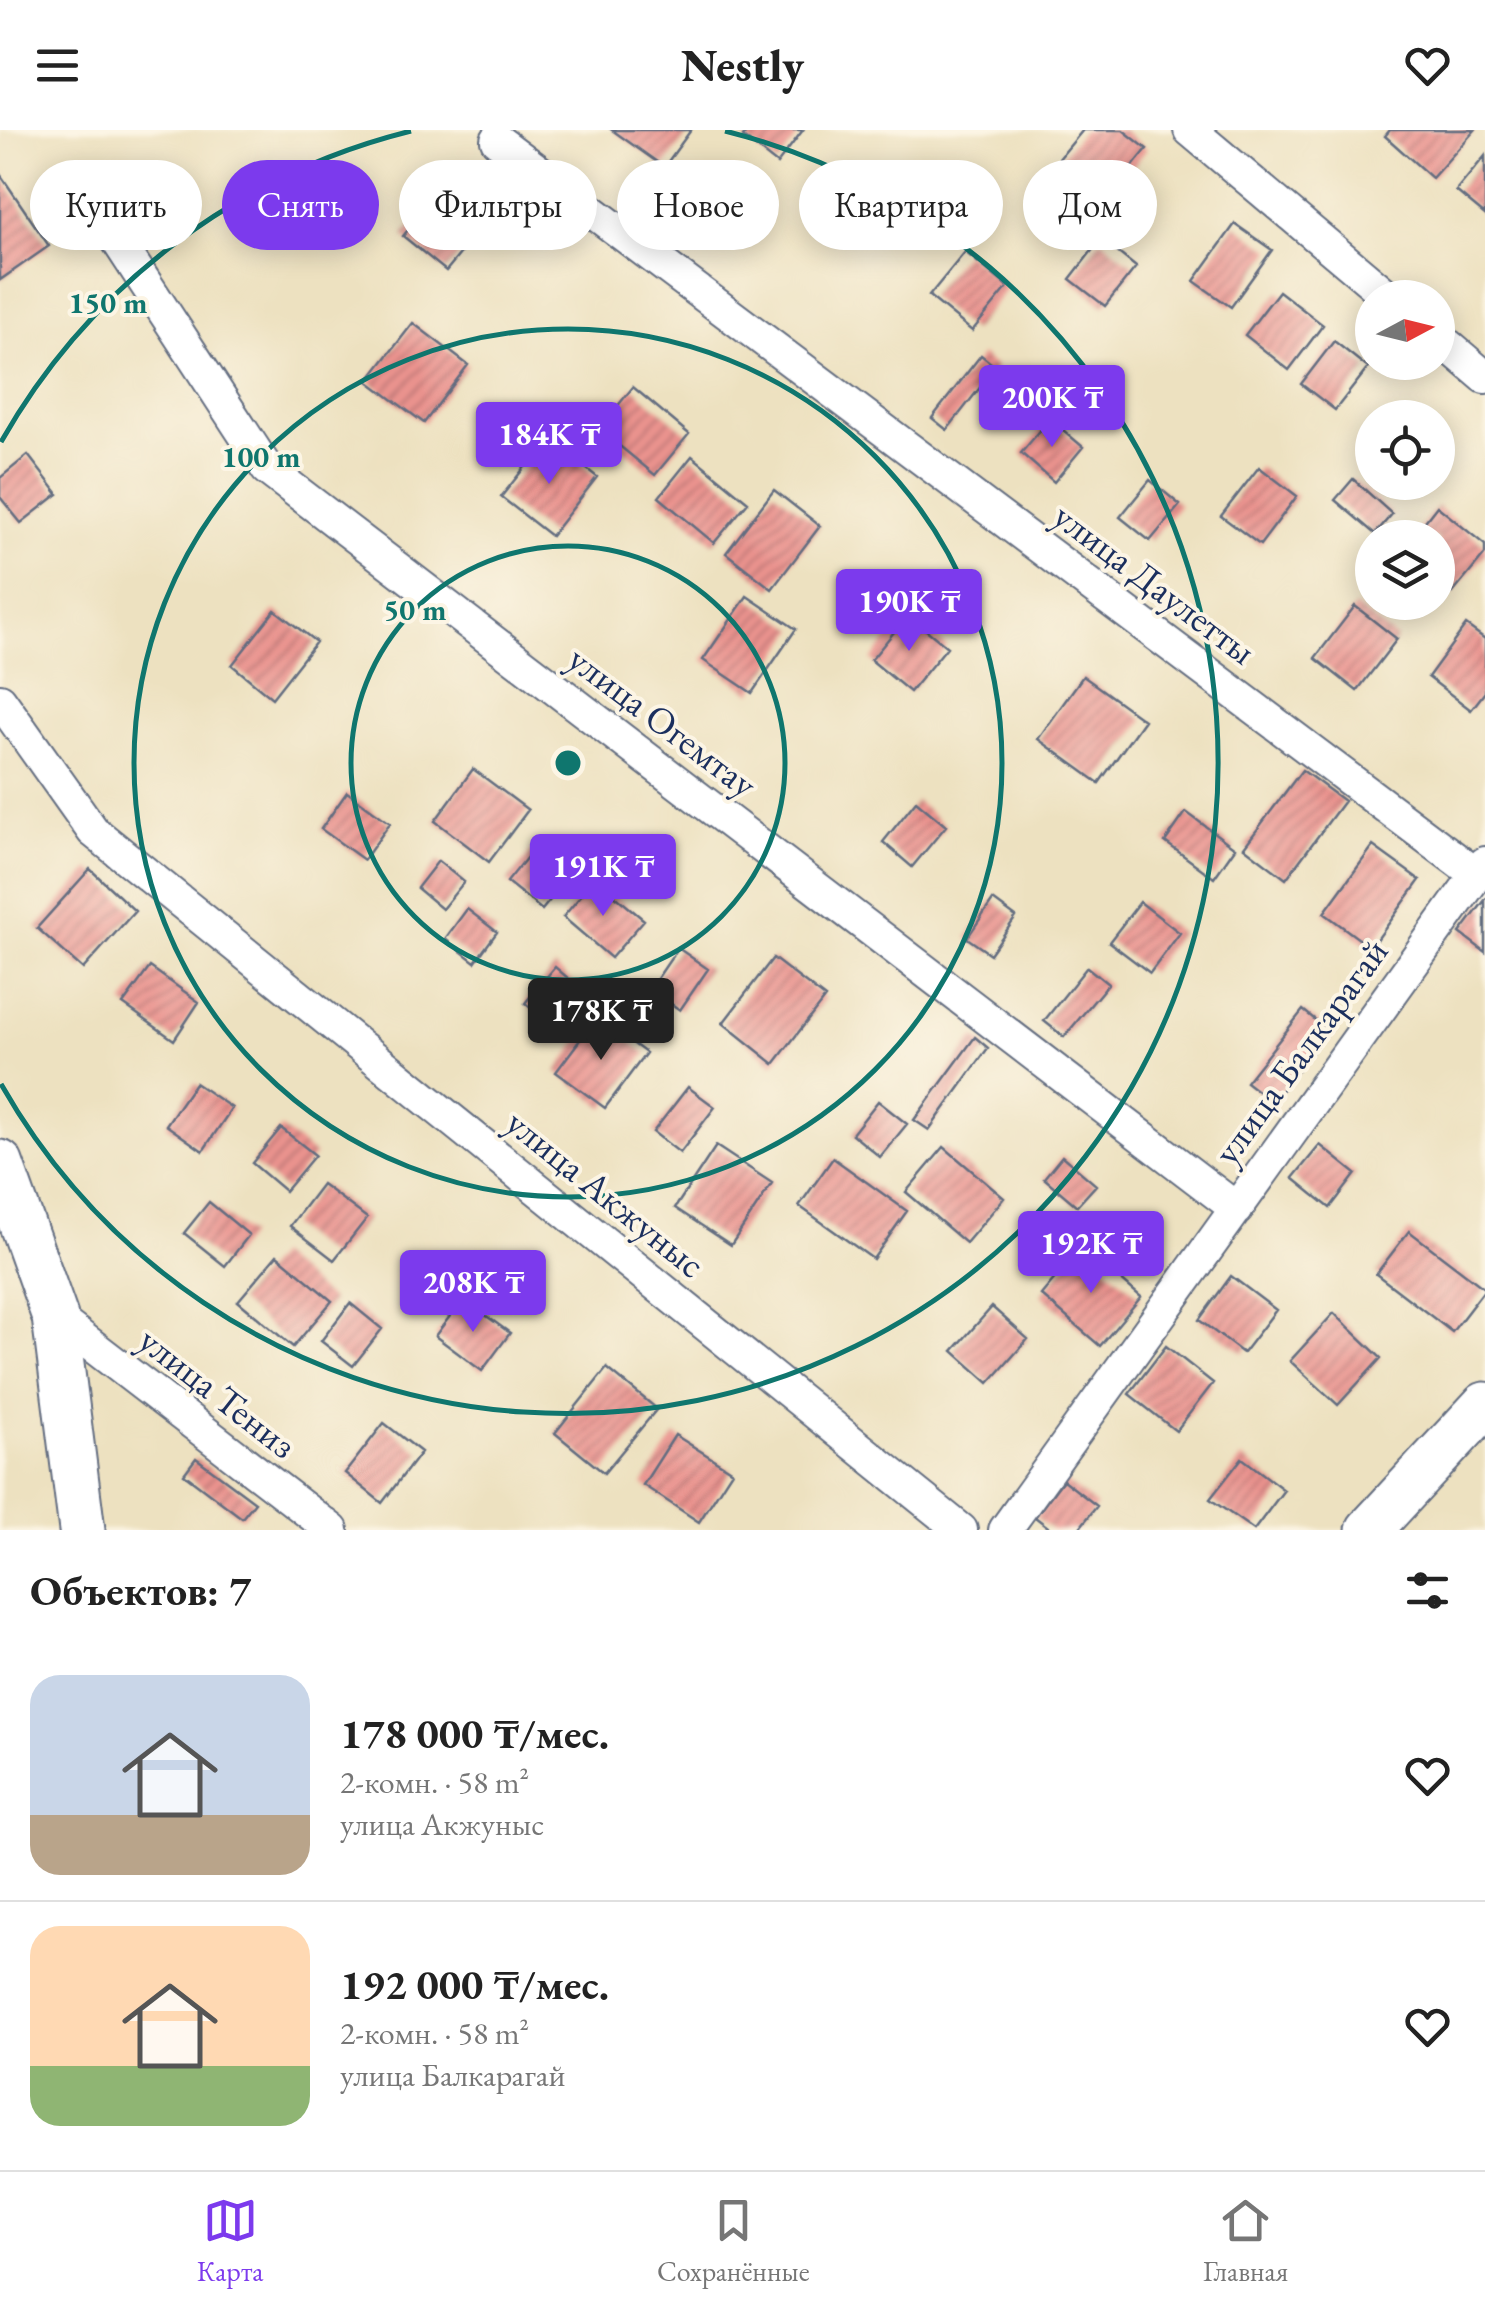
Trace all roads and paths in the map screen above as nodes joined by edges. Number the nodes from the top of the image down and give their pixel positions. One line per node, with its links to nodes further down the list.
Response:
1 (1190, 130): 4 (street)
2 (497, 140): 8 (street, улица Даулетты)
3 (124, 250): 10 (street, улица Огемтау)
4 (1369, 280)
5 (1455, 352): 6 (street)
6 (1485, 377)
7 (0, 700): 15 (street, улица Акжуныс)
8 (1481, 869): 10 (street, улица Балкарагай)
9 (0, 1163): 11 (main road)
10 (1237, 1208): 16 (street, улица Балкарагай)
11 (55, 1317): 13 (main road); 14 (street, улица Тениз)
12 (1485, 1405): 17 (main road)
13 (82, 1530)
14 (332, 1530)
15 (961, 1530)
16 (1006, 1530)
17 (1369, 1530)

